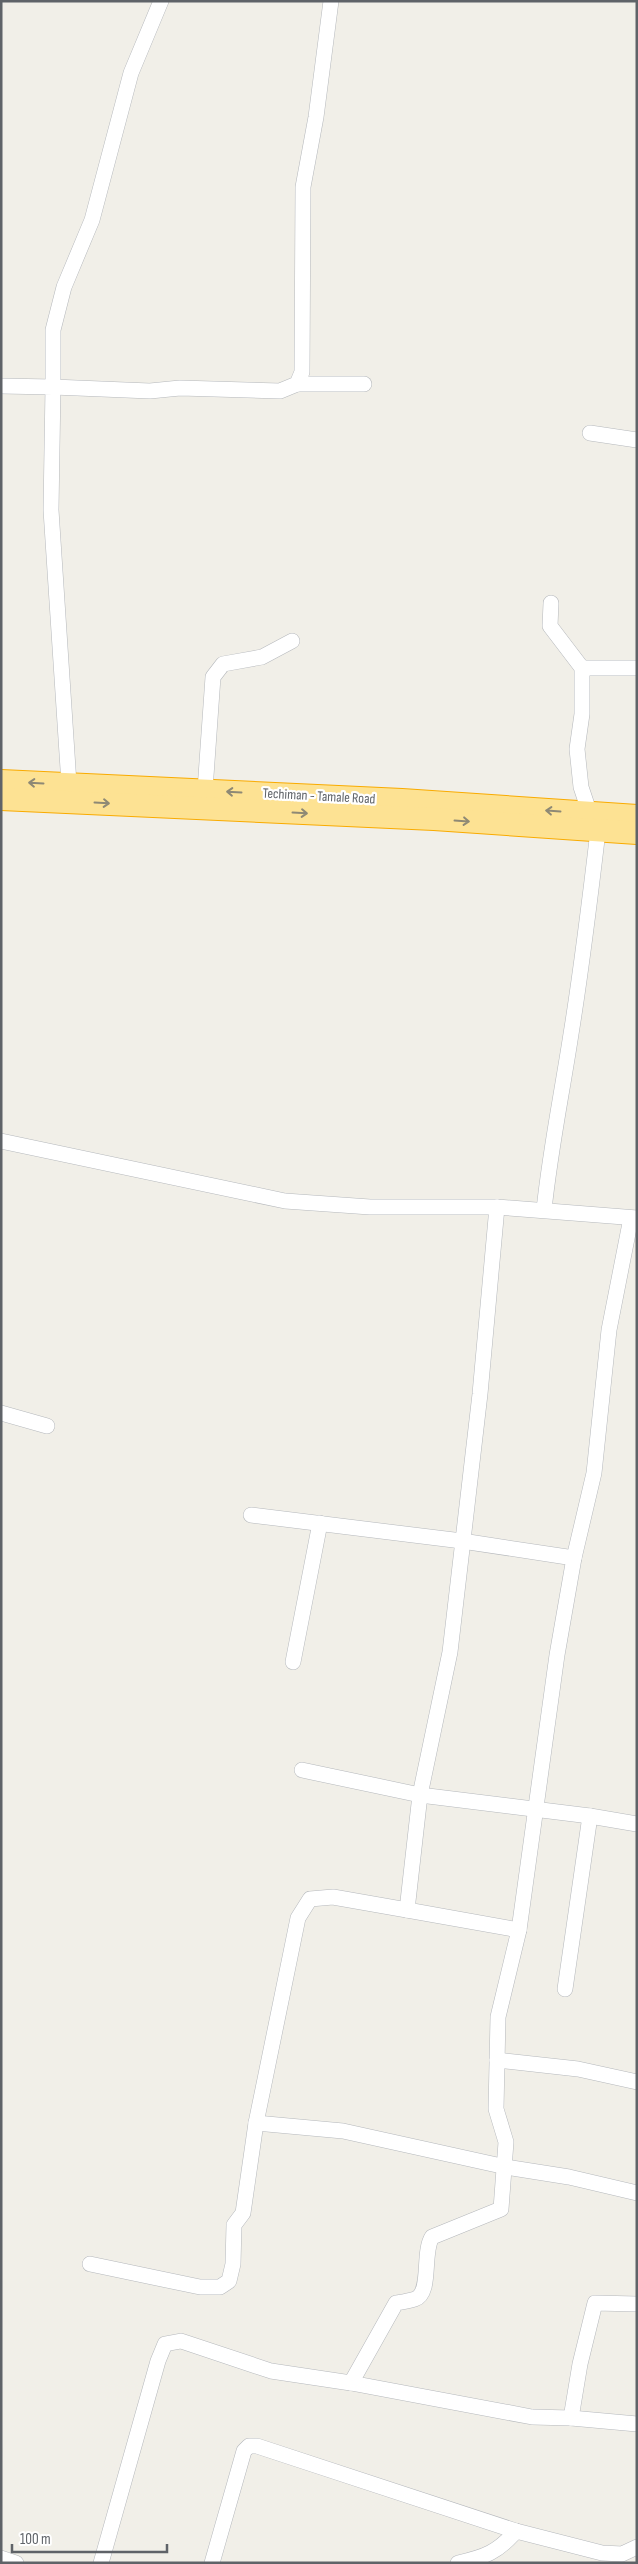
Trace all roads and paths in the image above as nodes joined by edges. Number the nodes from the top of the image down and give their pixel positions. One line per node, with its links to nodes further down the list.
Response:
1 (161, 1): 6 (street)
2 (331, 1): 3 (street)
3 (297, 384): 4 (street); 6 (street)
4 (364, 384)
5 (1, 386): 6 (street)
6 (53, 387): 14 (street)
7 (590, 433): 8 (street)
8 (637, 440)
9 (552, 603): 11 (street)
10 (292, 641): 15 (street)
11 (582, 668): 12 (street); 18 (street)
12 (637, 668)
13 (1, 781): 14 (highway, Techiman - Tamale Road, one-way to 13)
14 (69, 784): 15 (highway, Techiman - Tamale Road)
15 (205, 790): 18 (highway, Techiman - Tamale Road, one-way to 15)
16 (1, 799): 18 (highway, Techiman - Tamale Road, one-way to 18)
17 (637, 816): 18 (highway, Techiman - Tamale Road)
18 (594, 822): 19 (highway, Techiman - Tamale Road); 22 (street)
19 (637, 833)
20 (1, 1141): 21 (street)
21 (497, 1206): 22 (street); 28 (street)
22 (544, 1210): 23 (street)
23 (634, 1218): 29 (street)
24 (1, 1413): 25 (street)
25 (47, 1426)
26 (251, 1515): 27 (street)
27 (320, 1523): 28 (street); 30 (street)
28 (462, 1541): 29 (street); 32 (street)
29 (574, 1558): 33 (street)
30 (293, 1662)
31 (302, 1770): 32 (street)
32 (420, 1794): 33 (street); 36 (street)
33 (537, 1810): 34 (street); 37 (street)
34 (590, 1816): 35 (street); 38 (street)
35 (637, 1824)
36 (407, 1910): 37 (street); 41 (street)
37 (519, 1930): 39 (street)
38 (564, 1989)
39 (497, 2060): 40 (street); 42 (street)
40 (637, 2082)
41 (256, 2123): 42 (street); 44 (street)
42 (506, 2167): 43 (street); 46 (street)
43 (637, 2193)
44 (90, 2264)
45 (637, 2304): 47 (street)
46 (351, 2383): 47 (street); 53 (street)
47 (571, 2418): 48 (street)
48 (637, 2424)
49 (516, 2531): 50 (street); 54 (street); 55 (street)
50 (637, 2548)
51 (1, 2558): 52 (street)
52 (16, 2563)
53 (102, 2563)
54 (212, 2563)
55 (458, 2563)

